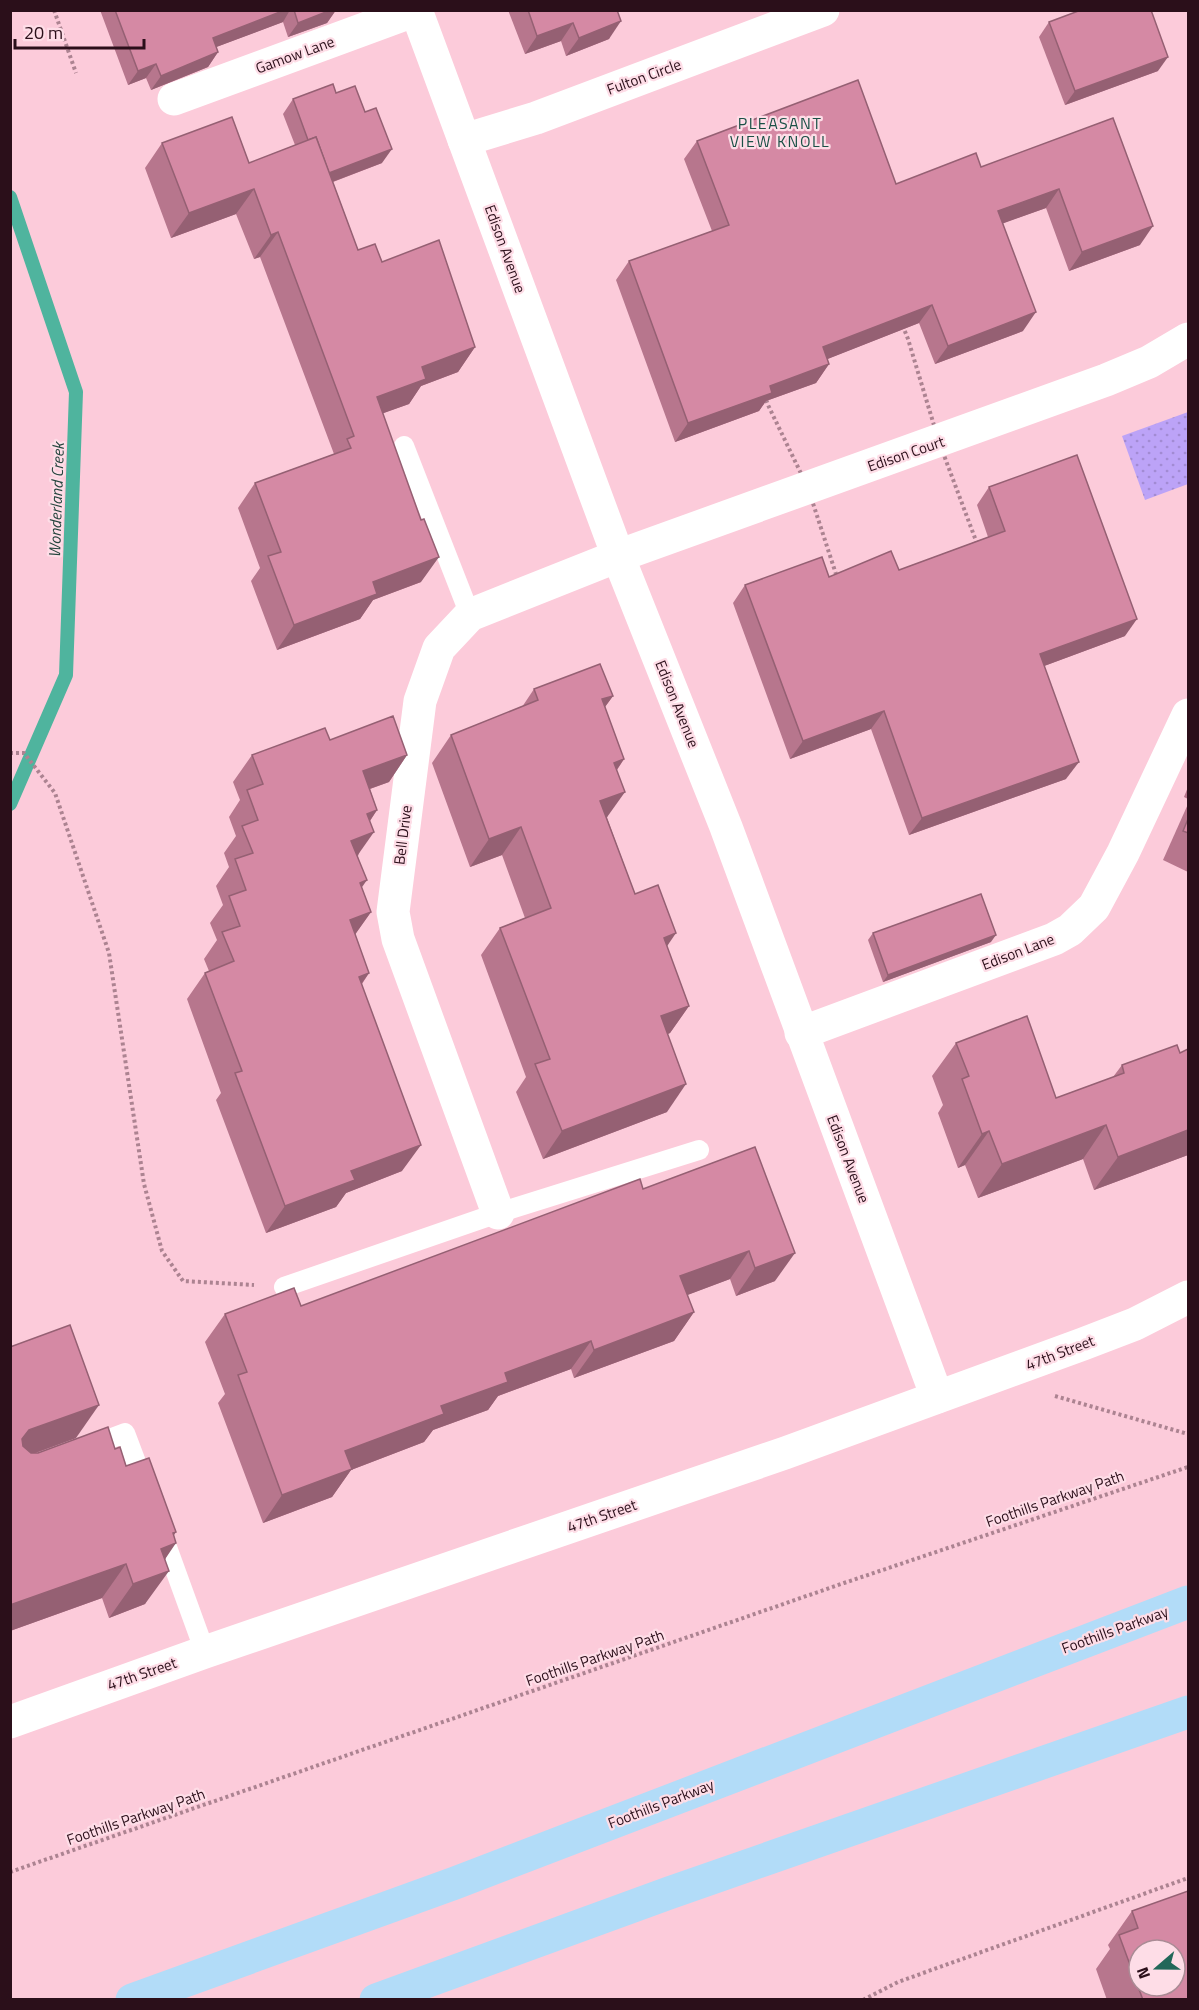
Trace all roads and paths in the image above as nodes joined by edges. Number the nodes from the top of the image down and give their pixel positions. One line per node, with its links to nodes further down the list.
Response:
1 (54, 10): 4 (path)
2 (416, 10): 5 (street, Gamow Lane); 6 (street, Edison Avenue)
3 (823, 10): 6 (street, Fulton Circle)
4 (76, 73)
5 (174, 99)
6 (464, 140): 11 (street, Edison Avenue)
7 (1188, 339): 8 (street, Edison Court)
8 (939, 442): 10 (street, Edison Court); 10 (path); 10 (path)
9 (404, 446): 12 (lane)
10 (808, 488): 11 (street, Edison Court)
11 (618, 556): 12 (street, Bell Drive); 15 (street, Edison Avenue)
12 (470, 615): 17 (street, Bell Drive)
13 (1188, 715): 15 (street, Edison Lane)
14 (10, 753): 18 (path)
15 (801, 1033): 21 (street, Edison Avenue)
16 (699, 1150): 17 (lane)
17 (498, 1213): 18 (lane)
18 (284, 1287)
19 (1188, 1297): 20 (street, 47th Street)
20 (998, 1376): 21 (street, 47th Street); 22 (path)
21 (937, 1397): 26 (street, 47th Street)
22 (1188, 1434)
23 (73, 1452): 26 (lane)
24 (1188, 1467): 29 (path, Foothills Parkway Path)
25 (1188, 1602): 31 (highway, Foothills Parkway)
26 (205, 1652): 28 (street, 47th Street)
27 (1188, 1712): 32 (highway)
28 (10, 1722)
29 (10, 1872)
30 (1188, 1878): 33 (path)
31 (132, 2000)
32 (376, 2000)
33 (863, 2000)

